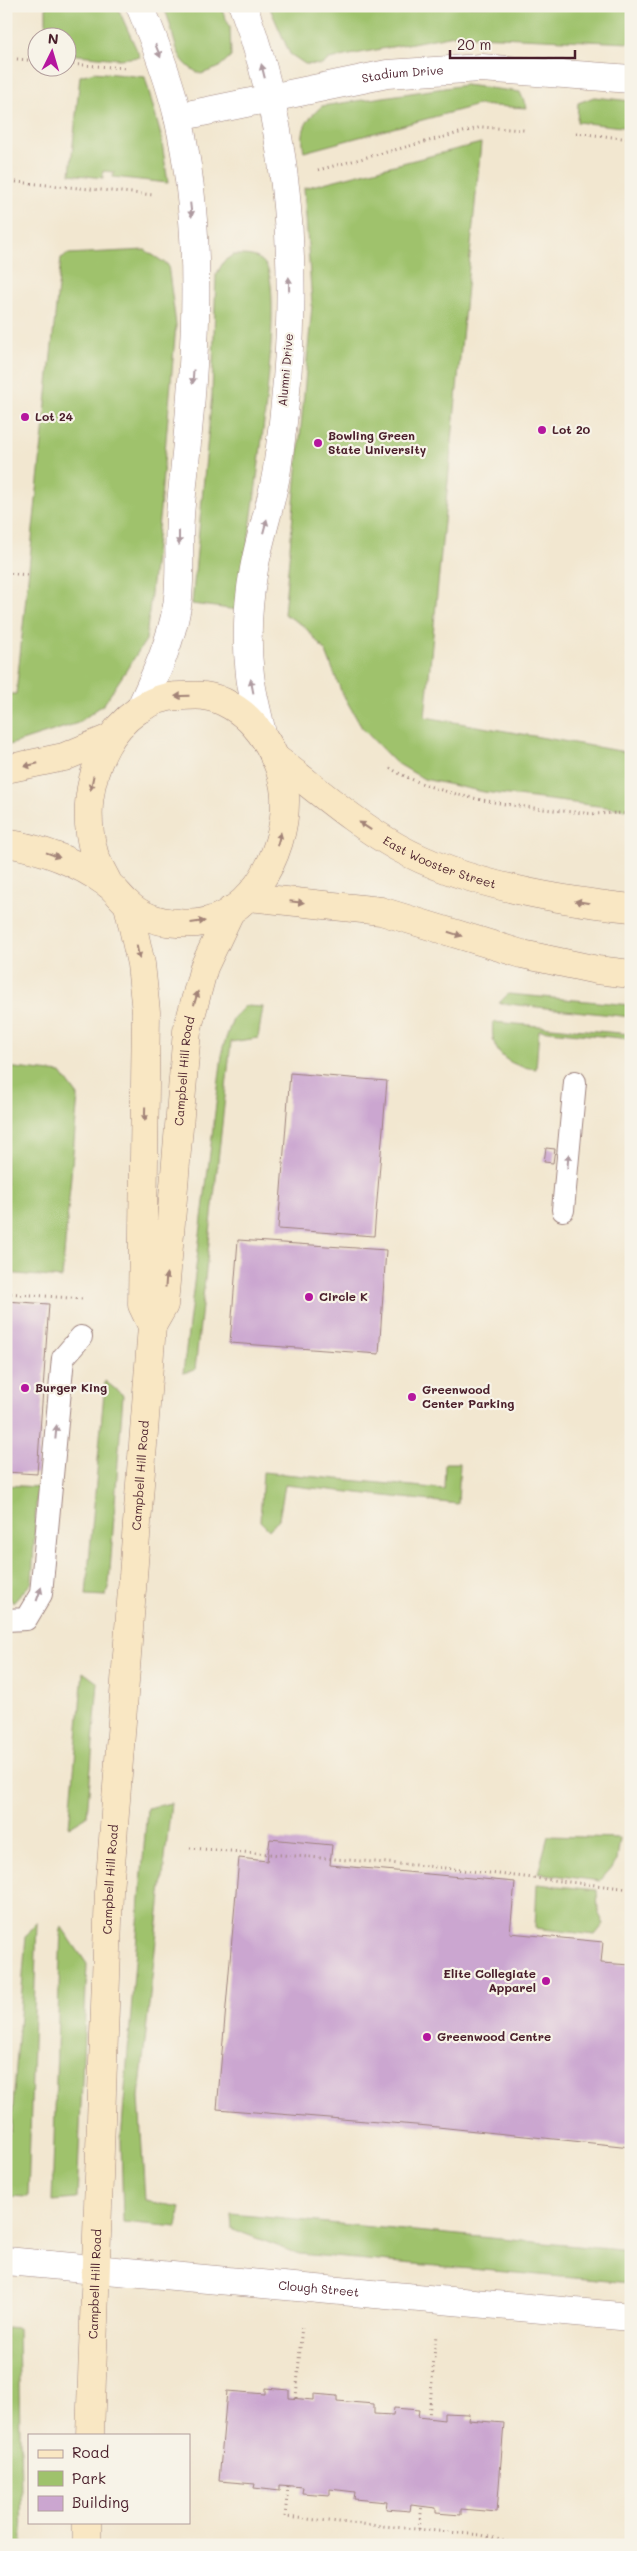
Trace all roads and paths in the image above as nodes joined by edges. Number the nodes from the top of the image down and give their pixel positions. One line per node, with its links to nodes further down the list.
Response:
1 (140, 6): 9 (street, one-way to 9)
2 (243, 6): 8 (street, Alumni Drive, one-way to 2)
3 (17, 59): 4 (path)
4 (28, 60)
5 (78, 65): 6 (path)
6 (81, 65)
7 (631, 79): 8 (street, Stadium Drive)
8 (270, 97): 9 (street, Stadium Drive); 20 (street, Alumni Drive, one-way to 8)
9 (178, 118): 18 (street, one-way to 18)
10 (524, 130): 13 (path)
11 (576, 133): 12 (path)
12 (631, 139)
13 (312, 172)
14 (6, 181): 15 (path)
15 (161, 196)
16 (6, 573): 17 (path)
17 (28, 575)
18 (140, 709): 19 (main road, East Wooster Street); 20 (main road, East Wooster Street, one-way to 18)
19 (110, 738): 22 (main road, East Wooster Street, one-way to 22); 25 (main road, East Wooster Street, one-way to 25)
20 (268, 745): 26 (main road, East Wooster Street, one-way to 20); 28 (main road, East Wooster Street, one-way to 20)
21 (390, 768): 23 (path)
22 (6, 770)
23 (631, 814)
24 (6, 843): 25 (main road, East Wooster Street, one-way to 25)
25 (110, 885): 27 (main road, East Wooster Street)
26 (240, 904): 27 (main road, East Wooster Street, one-way to 26); 29 (main road, East Wooster Street, one-way to 29); 34 (main road, Campbell Hill Road, one-way to 26)
27 (128, 905): 34 (main road, Campbell Hill Road, one-way to 34)
28 (631, 908)
29 (631, 974)
30 (575, 1082): 31 (lane, one-way to 30)
31 (563, 1210)
32 (6, 1293): 33 (path)
33 (83, 1299)
34 (152, 1326): 40 (main road, Campbell Hill Road)
35 (81, 1337): 36 (lane, one-way to 35)
36 (6, 1620)
37 (190, 1848): 38 (path)
38 (631, 1889)
39 (6, 2261): 40 (street, Clough Street)
40 (95, 2269): 42 (street, Clough Street); 46 (main road, Campbell Hill Road)
41 (303, 2316): 44 (path)
42 (631, 2316)
43 (436, 2331): 45 (path)
44 (296, 2398)
45 (429, 2418)
46 (90, 2434)
47 (288, 2486): 50 (path)
48 (422, 2506): 50 (path)
49 (88, 2524): 51 (main road)
50 (419, 2529): 52 (path)
51 (87, 2545)
52 (520, 2545)

